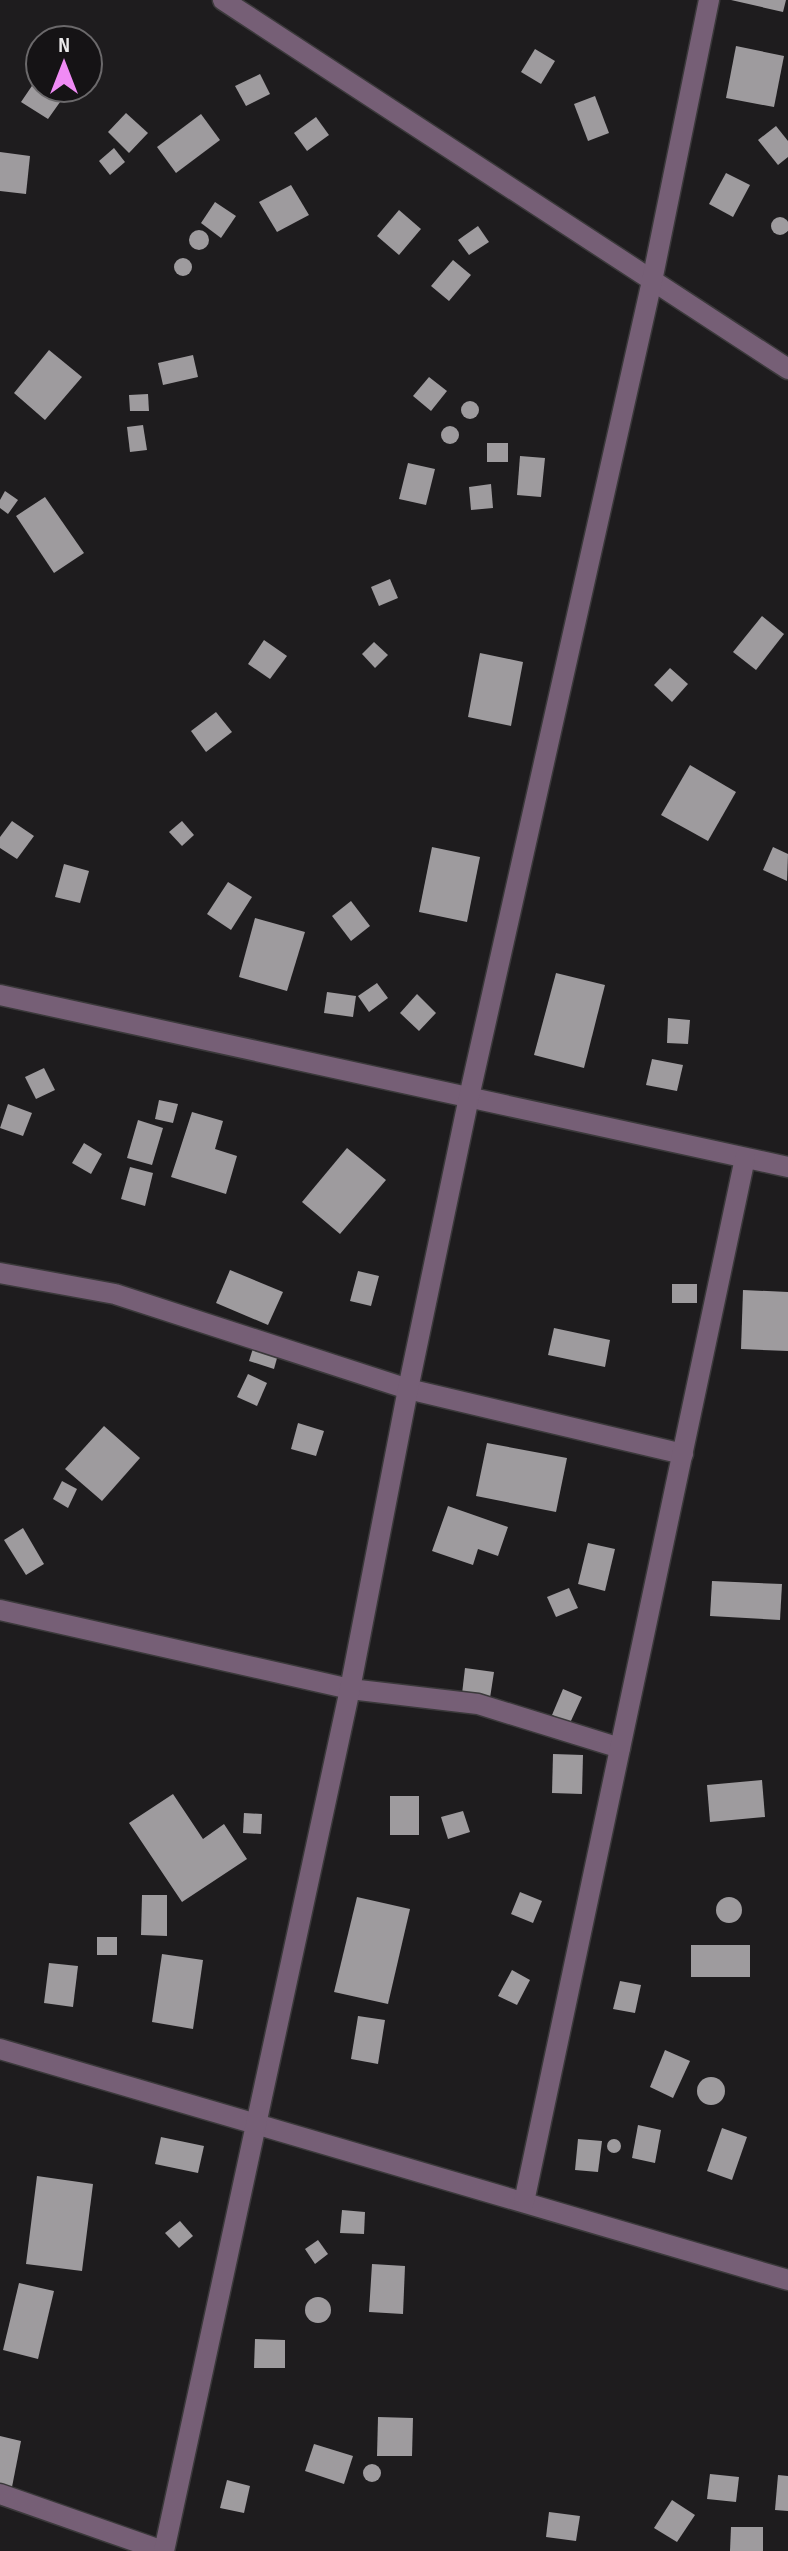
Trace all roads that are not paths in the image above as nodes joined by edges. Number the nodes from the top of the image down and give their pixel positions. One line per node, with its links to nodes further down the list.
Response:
1 (223, 0): 3 (street)
2 (709, 0): 3 (street)
3 (652, 281): 4 (street); 6 (street)
4 (788, 369)
5 (0, 995): 6 (street)
6 (469, 1097): 7 (street); 10 (street)
7 (745, 1158): 8 (street); 11 (street)
8 (788, 1167)
9 (0, 1273): 10 (street)
10 (408, 1389): 11 (street); 13 (street)
11 (683, 1454): 14 (street)
12 (0, 1610): 13 (street)
13 (350, 1689): 14 (street); 16 (street)
14 (620, 1748): 17 (street)
15 (0, 2049): 16 (street)
16 (255, 2124): 17 (street); 20 (street)
17 (524, 2202): 18 (street)
18 (788, 2280)
19 (0, 2494): 20 (street)
20 (164, 2551)

